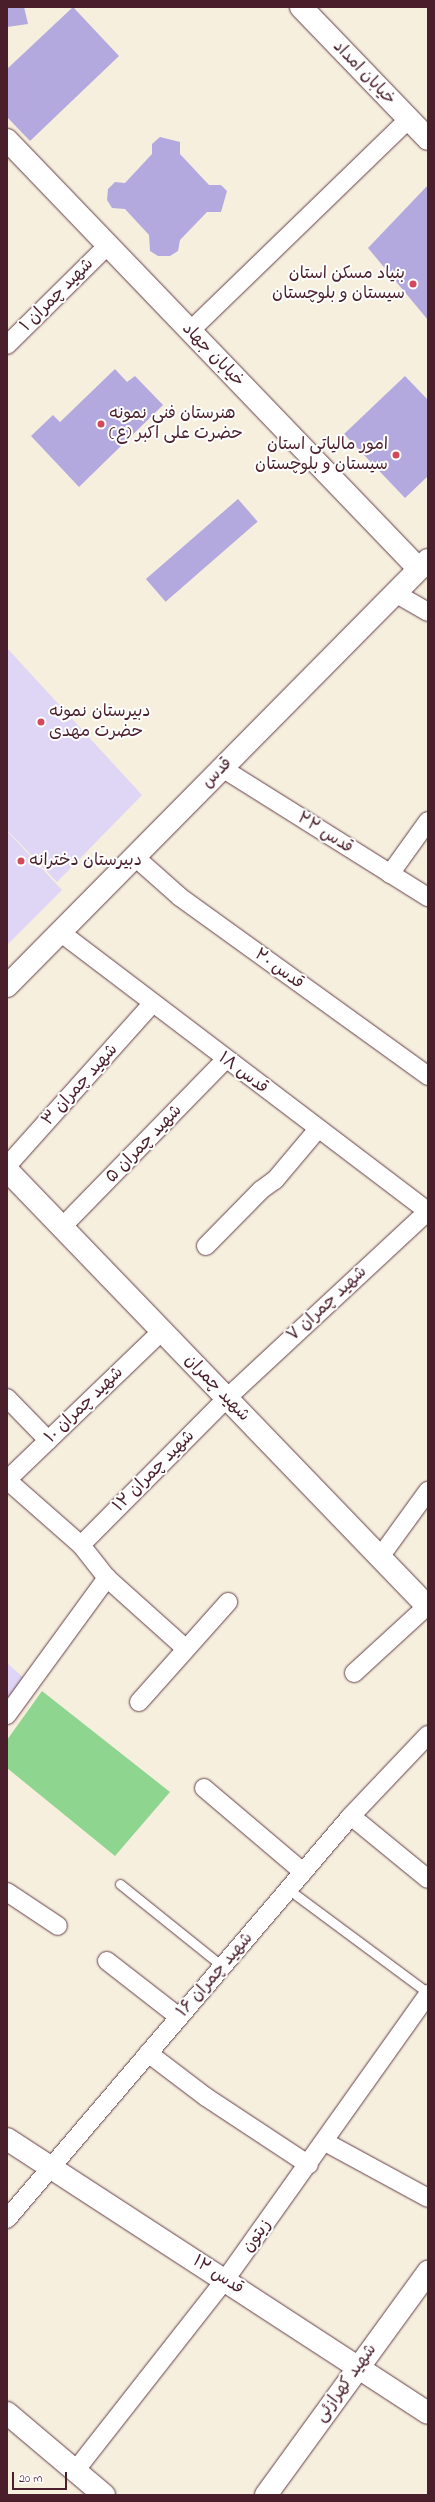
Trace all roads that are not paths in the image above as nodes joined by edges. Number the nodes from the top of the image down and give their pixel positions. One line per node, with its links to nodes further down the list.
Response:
1 (301, 7): 2 (street, خیابان امداد)
2 (409, 119): 3 (street, خیابان امداد); 6 (street)
3 (428, 139)
4 (7, 140): 5 (street, خیابان جهاد)
5 (108, 245): 6 (street, خیابان جهاد); 7 (street, شهید چمران ۱)
6 (190, 331): 8 (street, خیابان جهاد)
7 (7, 345)
8 (424, 565): 9 (street, قدس)
9 (396, 593): 10 (street); 11 (street, قدس)
10 (428, 612)
11 (222, 768): 13 (street, قدس); 14 (street, قدس ۲۲)
12 (428, 820): 14 (street)
13 (134, 857): 16 (street, قدس); 20 (street, قدس ۲۰)
14 (390, 874): 15 (street, قدس ۲۲)
15 (428, 897)
16 (60, 932): 17 (street, قدس); 18 (street, قدس ۱۸)
17 (7, 986)
18 (152, 1004): 19 (street, قدس ۱۸); 22 (street, شهید چمران ۳)
19 (225, 1060): 21 (street, قدس ۱۸); 25 (street, شهید چمران ۵)
20 (428, 1076)
21 (318, 1129): 24 (street, قدس ۱۸); 26 (street)
22 (7, 1166)
23 (7, 1170): 25 (street, شهید چمران)
24 (428, 1211): 29 (street, شهید چمران ۷)
25 (62, 1227): 27 (street, شهید چمران)
26 (206, 1246)
27 (162, 1331): 29 (street, شهید چمران); 30 (street, شهید چمران ۱۰)
28 (7, 1398): 30 (street)
29 (227, 1398): 33 (street, شهید چمران ۱۲); 34 (street, شهید چمران)
30 (48, 1440): 31 (street, شهید چمران ۱۰)
31 (7, 1480): 33 (street)
32 (428, 1491): 34 (street)
33 (81, 1544): 35 (street)
34 (380, 1557): 37 (street, شهید چمران)
35 (107, 1578): 38 (street); 41 (street)
36 (228, 1602): 38 (street)
37 (428, 1606): 39 (street)
38 (186, 1649): 40 (street)
39 (354, 1673)
40 (139, 1702)
41 (7, 1715)
42 (428, 1735): 44 (street, شهید چمران ۱۶)
43 (204, 1788): 45 (street)
44 (351, 1816): 45 (street, شهید چمران ۱۶); 46 (street)
45 (303, 1872): 48 (street, شهید چمران ۱۶)
46 (428, 1879)
47 (120, 1884): 52 (lane)
48 (288, 1889): 52 (street, شهید چمران ۱۶); 53 (lane)
49 (7, 1892): 50 (street)
50 (58, 1926)
51 (107, 1961): 54 (street)
52 (222, 1966): 54 (street, شهید چمران ۱۶)
53 (428, 1994): 57 (street, زیتون)
54 (179, 2016): 55 (street, شهید چمران ۱۶)
55 (148, 2053): 58 (street); 59 (street, شهید چمران ۱۶)
56 (7, 2139): 59 (street, قدس ۱۲)
57 (326, 2142): 58 (street, زیتون); 60 (street)
58 (309, 2165): 63 (street, زیتون)
59 (49, 2167): 61 (street, شهید چمران ۱۶); 63 (street, قدس ۱۲)
60 (428, 2198)
61 (7, 2219)
62 (428, 2272): 64 (street, شهید کهرازئی)
63 (225, 2280): 64 (street, قدس ۱۲); 67 (street, زیتون)
64 (356, 2369): 66 (street, قدس ۱۲); 69 (street, شهید کهرازئی)
65 (7, 2413): 67 (street)
66 (428, 2413)
67 (75, 2471): 68 (street)
68 (104, 2495)
69 (266, 2495)

